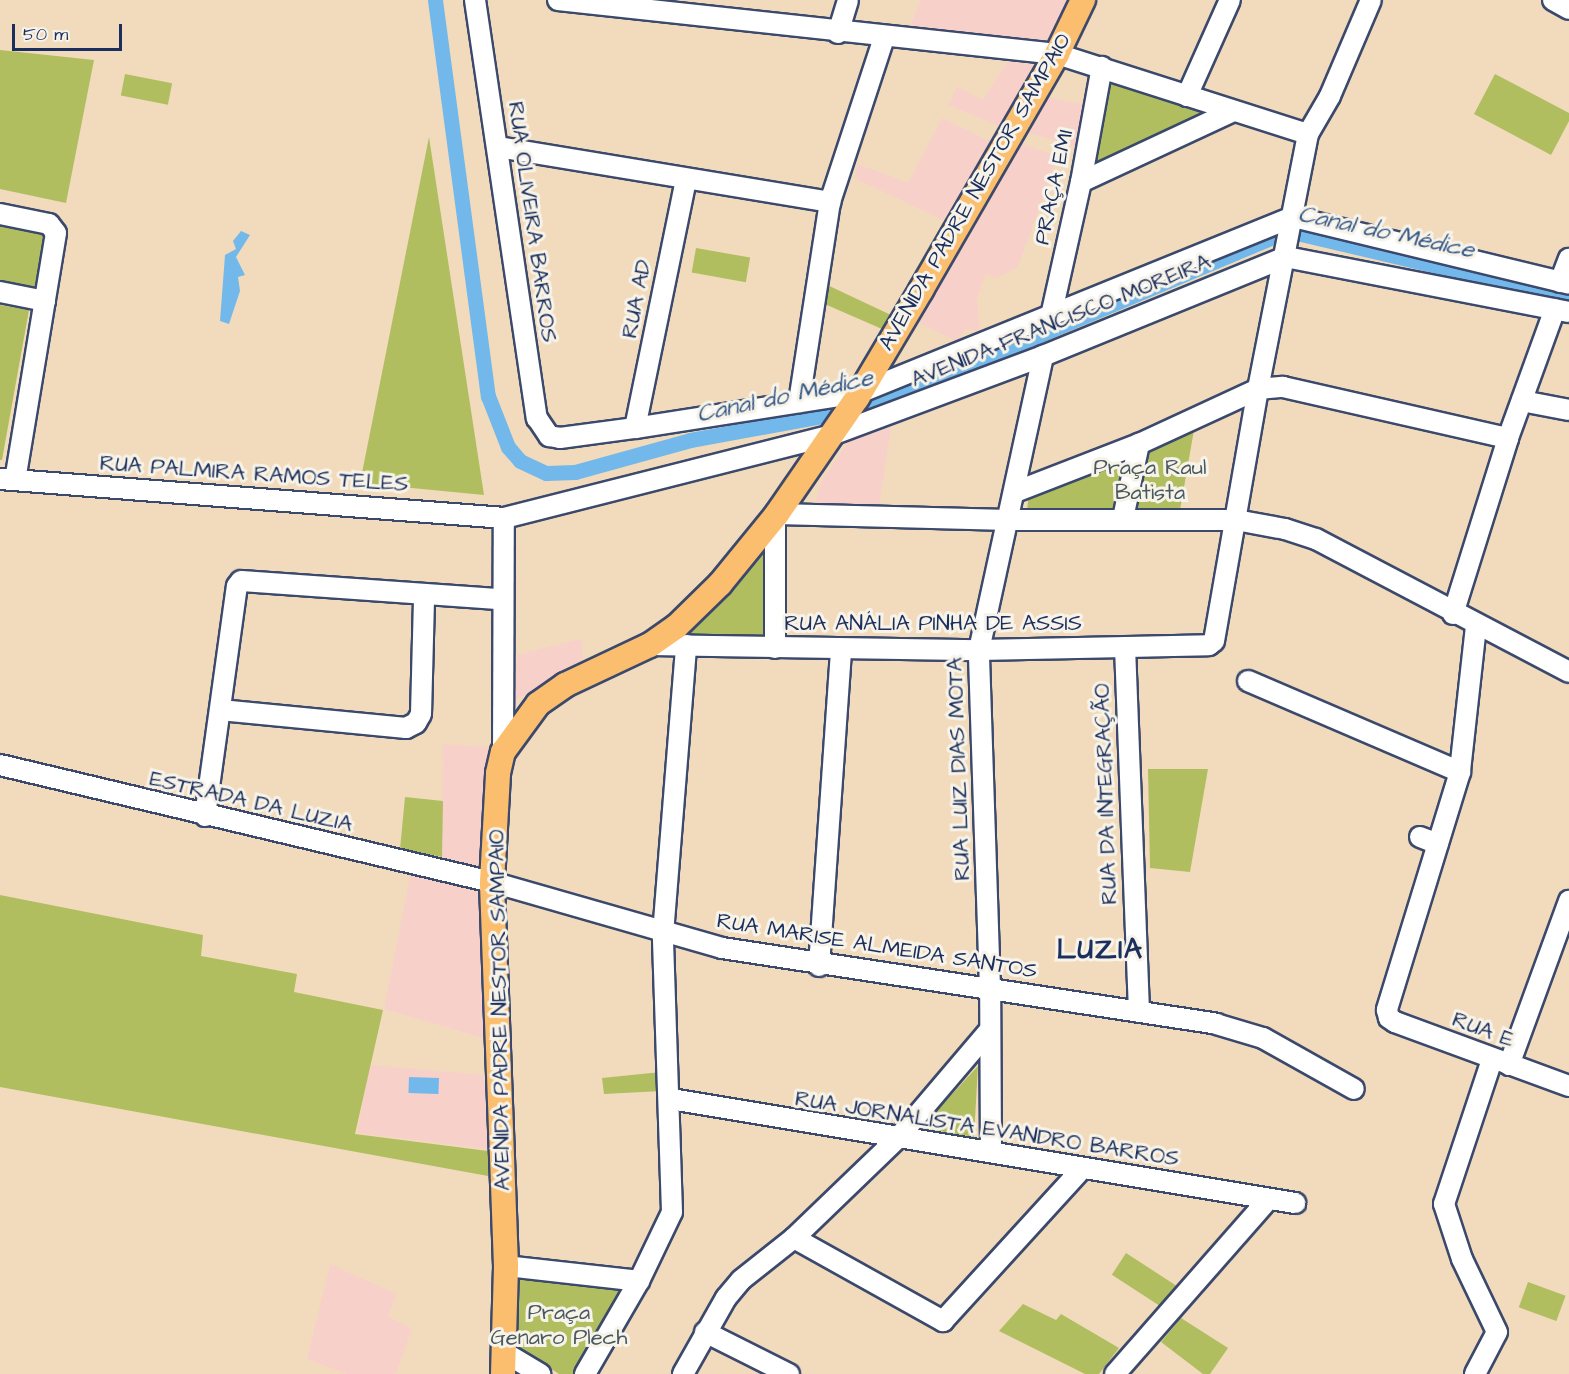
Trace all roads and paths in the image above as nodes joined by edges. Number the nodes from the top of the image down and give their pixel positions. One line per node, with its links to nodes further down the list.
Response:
1 (475, 0): 17 (street, RUA OLIVEIRA BARROS)
2 (558, 0): 8 (street)
3 (848, 0): 10 (street)
4 (1083, 0): 12 (main road, AVENIDA PADRE NESTOR SAMPAIO)
5 (1230, 0): 14 (street)
6 (1371, 0): 16 (street)
7 (1553, 0): 9 (street)
8 (689, 6): 10 (street)
9 (1569, 9)
10 (838, 33): 11 (street)
11 (884, 39): 12 (street); 20 (street)
12 (1057, 54): 13 (street); 32 (main road, AVENIDA PADRE NESTOR SAMPAIO)
13 (1102, 67): 14 (street); 19 (street, PRAÇA EMI)
14 (1187, 96): 15 (street)
15 (1230, 112): 16 (street); 19 (street)
16 (1308, 134): 22 (street)
17 (498, 147): 18 (street); 38 (street, RUA OLIVEIRA BARROS)
18 (686, 179): 20 (street); 36 (street, RUA AD)
19 (1081, 182): 29 (street, PRAÇA EMI)
20 (830, 202): 34 (street)
21 (0, 214): 27 (street)
22 (1293, 218): 23 (street); 25 (street); 29 (street, AVENIDA FRANCISCO MOREIRA)
23 (1287, 255): 28 (street); 30 (street, AVENIDA FRANCISCO MOREIRA); 31 (street)
24 (1569, 259): 25 (street)
25 (1565, 283)
26 (0, 292): 27 (street)
27 (45, 301): 41 (street)
28 (1562, 310): 33 (street)
29 (1051, 316): 32 (street, AVENIDA FRANCISCO MOREIRA)
30 (1043, 356): 37 (street, AVENIDA FRANCISCO MOREIRA); 42 (street, RUA LUIZ DIAS MOTA)
31 (1258, 389): 39 (street); 40 (street); 47 (street)
32 (858, 395): 34 (street, AVENIDA FRANCISCO MOREIRA); 37 (main road, AVENIDA PADRE NESTOR SAMPAIO)
33 (1522, 401): 35 (street); 39 (street)
34 (799, 402): 36 (street, AVENIDA FRANCISCO MOREIRA)
35 (1569, 410)
36 (635, 428): 38 (street, AVENIDA FRANCISCO MOREIRA)
37 (834, 433): 43 (main road, AVENIDA PADRE NESTOR SAMPAIO); 44 (street, AVENIDA FRANCISCO MOREIRA)
38 (560, 438)
39 (1508, 438): 50 (street)
40 (1139, 444): 42 (street); 45 (street)
41 (7, 479): 44 (street, RUA PALMIRA RAMOS TELES)
42 (1016, 492): 46 (street, RUA LUIZ DIAS MOTA)
43 (776, 515): 46 (street); 52 (main road, AVENIDA PADRE NESTOR SAMPAIO); 55 (street)
44 (504, 518): 49 (street)
45 (1123, 518): 46 (street); 47 (street)
46 (1009, 520): 57 (street, RUA LUIZ DIAS MOTA)
47 (1236, 520): 50 (street); 54 (street, RUA ANÁLIA PINHA DE ASSIS)
48 (424, 596): 49 (street); 60 (street); 60 (street)
49 (501, 598): 61 (street)
50 (1453, 614): 51 (street)
51 (1476, 626): 58 (street); 63 (street)
52 (650, 645): 53 (street, RUA ANÁLIA PINHA DE ASSIS); 61 (main road, AVENIDA PADRE NESTOR SAMPAIO)
53 (686, 645): 55 (street, RUA ANÁLIA PINHA DE ASSIS); 67 (street)
54 (1125, 647): 57 (street, RUA ANÁLIA PINHA DE ASSIS); 70 (street, RUA DA INTEGRAÇÃO)
55 (775, 648): 56 (street, RUA ANÁLIA PINHA DE ASSIS)
56 (841, 650): 57 (street, RUA ANÁLIA PINHA DE ASSIS); 68 (street)
57 (979, 651): 69 (street, RUA LUIZ DIAS MOTA)
58 (1569, 672)
59 (1248, 681): 63 (street)
60 (220, 710): 64 (street)
61 (503, 752): 65 (main road, AVENIDA PADRE NESTOR SAMPAIO)
62 (0, 765): 64 (street, ESTRADA DA LUZIA)
63 (1460, 772): 72 (street, RUA E)
64 (205, 816): 65 (street, ESTRADA DA LUZIA)
65 (492, 882): 67 (street, RUA MARISE ALMEIDA SANTOS); 82 (main road, AVENIDA PADRE NESTOR SAMPAIO)
66 (1569, 901): 72 (street)
67 (663, 934): 68 (street, RUA MARISE ALMEIDA SANTOS); 75 (street)
68 (819, 966): 69 (street, RUA MARISE ALMEIDA SANTOS)
69 (990, 987): 70 (street, RUA MARISE ALMEIDA SANTOS); 71 (street, RUA LUIZ DIAS MOTA)
70 (1138, 1012): 74 (street, RUA MARISE ALMEIDA SANTOS)
71 (988, 1032): 76 (street); 77 (street, RUA LUIZ DIAS MOTA)
72 (1500, 1063): 73 (street, RUA E); 91 (street)
73 (1569, 1086)
74 (1354, 1089)
75 (671, 1099): 76 (street, RUA JORNALISTA EVANDRO BARROS); 83 (street)
76 (897, 1139): 77 (street, RUA JORNALISTA EVANDRO BARROS); 81 (street)
77 (991, 1152): 78 (street, RUA JORNALISTA EVANDRO BARROS)
78 (1082, 1169): 79 (street, RUA JORNALISTA EVANDRO BARROS); 81 (street)
79 (1268, 1200): 80 (street, RUA JORNALISTA EVANDRO BARROS); 90 (street)
80 (1295, 1203)
81 (794, 1238): 84 (street)
82 (506, 1266): 83 (street); 85 (main road, AVENIDA PADRE NESTOR SAMPAIO)
83 (639, 1281): 87 (street)
84 (705, 1332): 88 (street); 89 (street)
85 (505, 1364): 86 (street)
86 (540, 1374)
87 (585, 1374)
88 (683, 1374)
89 (789, 1374)
90 (1115, 1374)
91 (1475, 1374)

